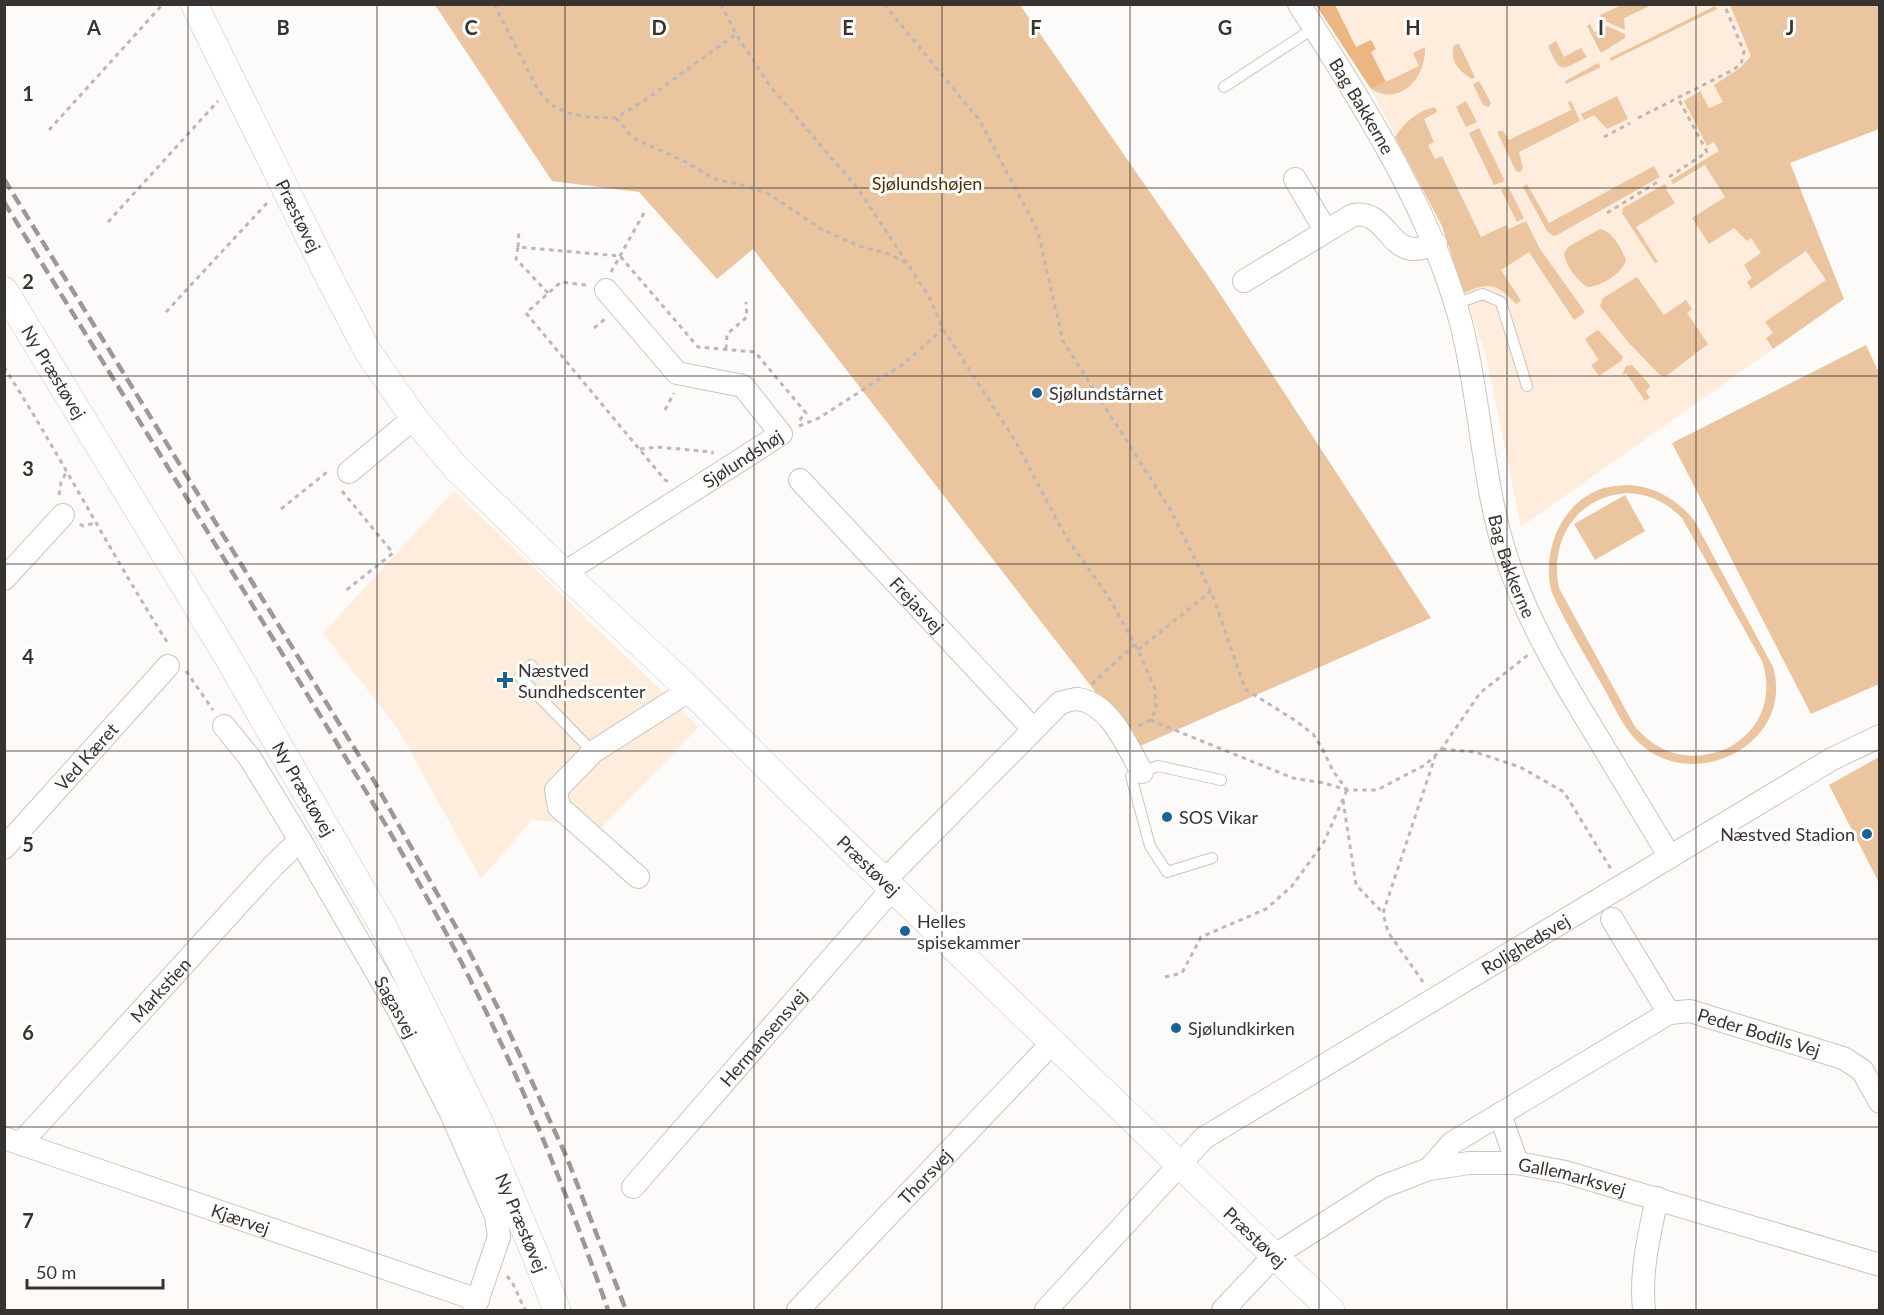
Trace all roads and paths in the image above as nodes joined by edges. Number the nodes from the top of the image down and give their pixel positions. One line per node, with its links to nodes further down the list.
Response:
1 (163, 4): 16 (path)
2 (194, 4): 10 (street, Præstøvej)
3 (494, 4): 13 (path)
4 (721, 4): 9 (path)
5 (884, 4): 53 (path)
6 (1299, 4): 8 (street, Bag Bakkerne)
7 (1724, 4): 12 (path)
8 (1314, 28): 11 (lane); 27 (street, Bag Bakkerne)
9 (736, 34): 13 (path); 30 (path)
10 (233, 84): 21 (street, Præstøvej); 24 (path)
11 (1224, 87)
12 (1678, 98): 14 (path); 18 (path)
13 (616, 118): 30 (path)
14 (1638, 118)
15 (1630, 123): 17 (path)
16 (49, 130)
17 (1604, 137)
18 (1669, 177)
19 (1295, 179): 26 (street)
20 (1659, 181): 23 (path)
21 (283, 185): 37 (path); 42 (street, Præstøvej)
22 (644, 213): 29 (path)
23 (1607, 213)
24 (108, 222)
25 (519, 229): 28 (path)
26 (1326, 231): 27 (street); 31 (street)
27 (1436, 244): 36 (street, Bag Bakkerne)
28 (518, 247): 29 (path); 34 (path)
29 (620, 256): 33 (path); 39 (path)
30 (908, 264): 38 (path)
31 (1244, 281)
32 (4, 290): 100 (street, Ny Præstøvej)
33 (606, 290): 34 (path); 44 (street, Sjølundshøj)
34 (548, 293): 43 (path)
35 (746, 302): 39 (path)
36 (1455, 304): 41 (lane); 56 (street, Bag Bakkerne)
37 (165, 312)
38 (944, 328): 39 (path); 55 (path)
39 (726, 350)
40 (4, 367): 45 (path)
41 (1527, 386)
42 (414, 418): 47 (street); 51 (street, Præstøvej)
43 (640, 449): 44 (path); 48 (path)
44 (724, 470): 48 (street, Sjølundshøj)
45 (66, 472): 50 (path); 58 (path)
46 (800, 480): 65 (street, Frejasvej)
47 (341, 481): 49 (path); 54 (path)
48 (684, 496): 51 (street, Sjølundshøj)
49 (281, 509)
50 (63, 515): 52 (street)
51 (564, 573): 60 (street, Præstøvej)
52 (4, 579)
53 (1211, 591): 57 (path); 72 (path)
54 (344, 592)
55 (1135, 644): 57 (path); 61 (path)
56 (1544, 644): 67 (path); 76 (street, Bag Bakkerne)
57 (1138, 650): 62 (path)
58 (176, 663): 63 (path); 75 (street, Ved Kæret)
59 (531, 665): 68 (lane)
60 (690, 690): 68 (street); 79 (street, Præstøvej)
61 (1076, 699): 64 (street); 65 (street)
62 (1150, 720): 64 (path); 72 (path)
63 (224, 726): 74 (street, Sagasvej)
64 (1115, 727): 70 (street)
65 (1033, 729): 79 (street)
66 (1880, 736): 76 (street, Rolighedsvej)
67 (1442, 749): 69 (path); 80 (path)
68 (593, 752): 78 (street)
69 (1435, 756): 72 (path); 81 (path)
70 (1142, 772): 71 (lane); 77 (lane)
71 (1221, 780)
72 (1347, 790): 73 (path)
73 (1343, 800): 81 (path); 83 (path)
74 (300, 840): 89 (street, Markstien); 97 (street, Sagasvej)
75 (4, 848)
76 (1670, 857): 80 (street, Rolighedsvej)
77 (1212, 858)
78 (638, 877)
79 (889, 884): 86 (street, Præstøvej); 93 (street, Hermansensvej)
80 (1621, 885): 84 (street, Rolighedsvej)
81 (1383, 913): 84 (path)
82 (1612, 919): 85 (street)
83 (1165, 977)
84 (1434, 998): 90 (street, Rolighedsvej)
85 (1669, 1012): 87 (street, Peder Bodils Vej); 88 (street)
86 (1053, 1042): 90 (street, Præstøvej); 101 (street, Thorsvej)
87 (1880, 1102)
88 (1500, 1114): 91 (street); 92 (street)
89 (13, 1140): 98 (street, Kjærvej)
90 (1180, 1163): 95 (street, Præstøvej); 102 (street)
91 (1517, 1163): 92 (street, Gallemarksvej); 94 (street, Gallemarksvej)
92 (1430, 1169): 95 (street, Gallemarksvej)
93 (633, 1187)
94 (1657, 1198): 96 (street, Gallemarksvej); 105 (street)
95 (1275, 1255): 103 (street, Gallemarksvej); 104 (street, Præstøvej)
96 (1880, 1265)
97 (489, 1268): 98 (street, Sagasvej); 99 (path)
98 (476, 1305)
99 (525, 1311)
100 (557, 1311)
101 (798, 1311)
102 (1046, 1311)
103 (1223, 1311)
104 (1332, 1311)
105 (1644, 1311)

